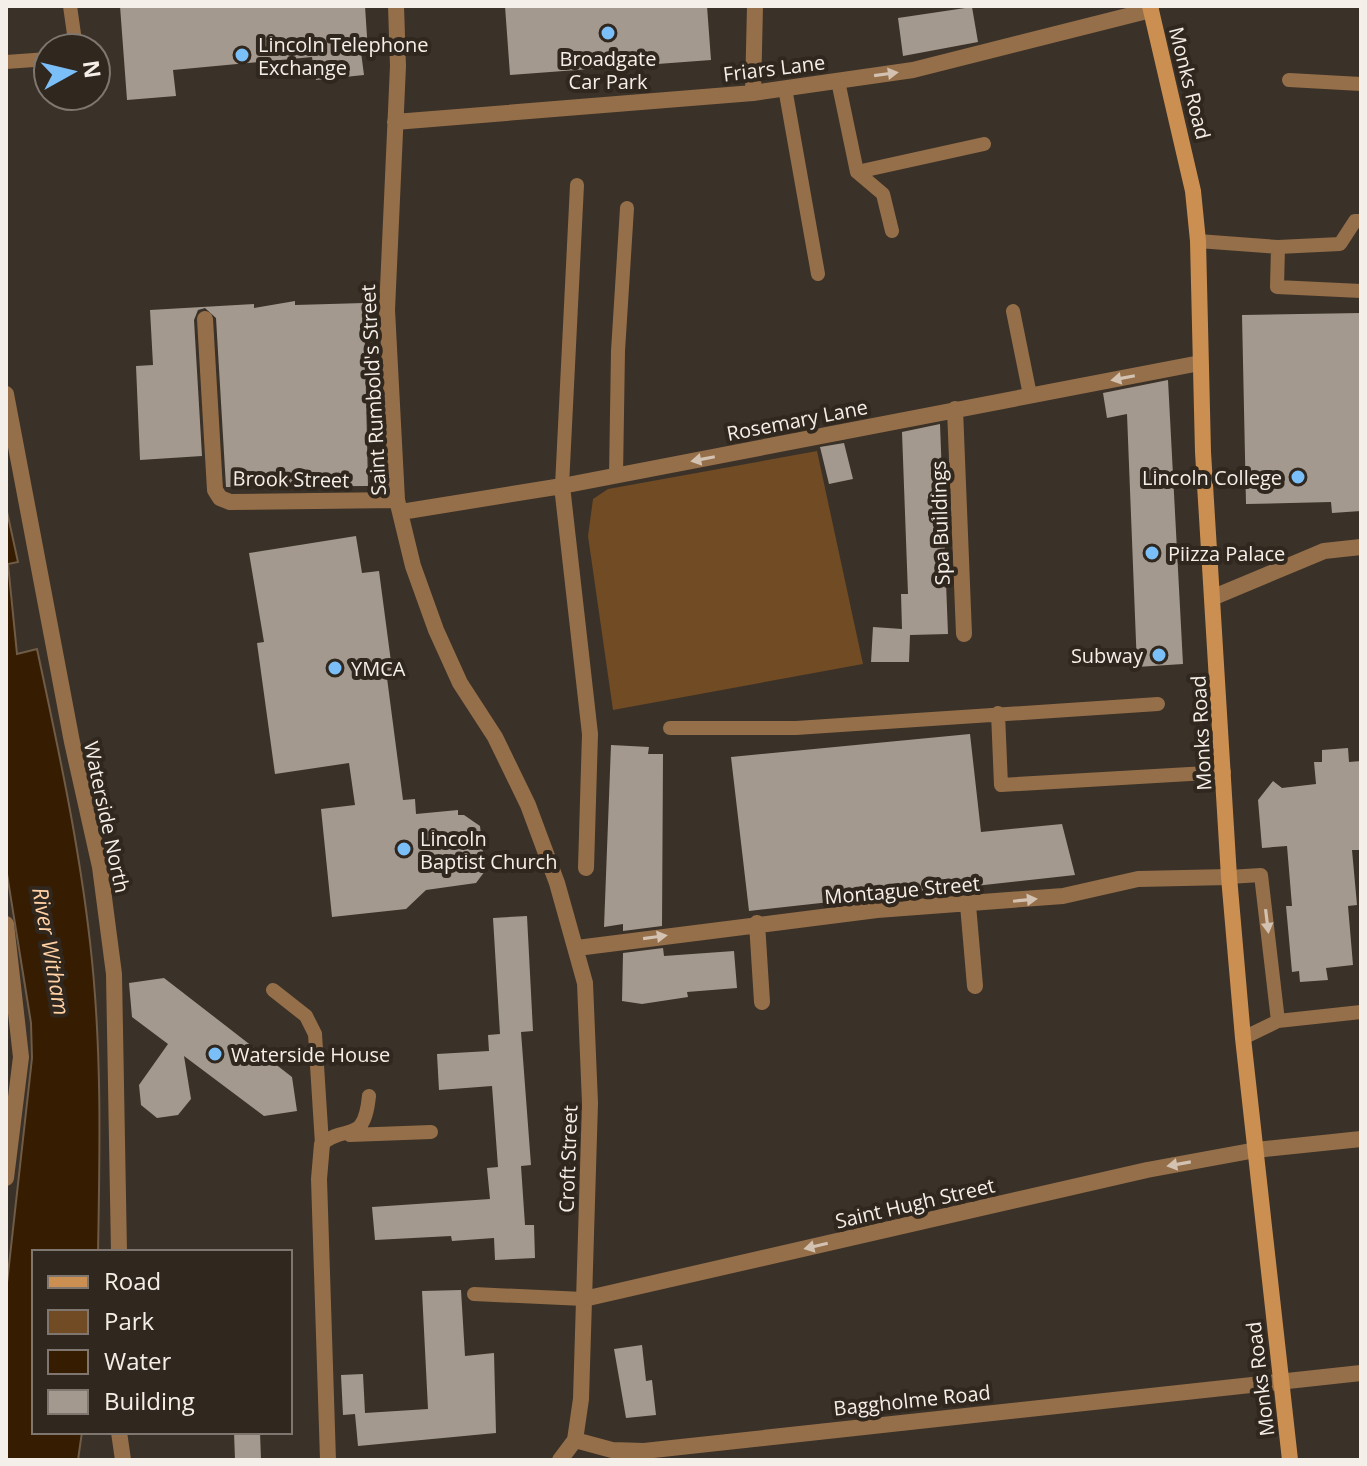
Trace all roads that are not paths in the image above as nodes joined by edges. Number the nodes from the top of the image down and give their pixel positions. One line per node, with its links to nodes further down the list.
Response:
1 (70, 6): 5 (lane)
2 (396, 6): 13 (street, Saint Rumbold's Street)
3 (755, 6): 12 (street)
4 (1151, 8): 9 (street, Friars Lane, one-way to 4); 20 (main road, Monks Road)
5 (74, 32)
6 (32, 60): 7 (lane)
7 (6, 62)
8 (1289, 80): 10 (lane)
9 (838, 81): 11 (street, Friars Lane); 15 (lane)
10 (1361, 84)
11 (785, 88): 12 (street, Friars Lane); 22 (lane)
12 (753, 93): 13 (street, Friars Lane)
13 (395, 122): 32 (street, Saint Rumbold's Street)
14 (984, 144): 15 (lane)
15 (857, 172): 19 (lane)
16 (577, 185): 31 (lane)
17 (627, 208): 30 (lane)
18 (1361, 221): 21 (lane)
19 (892, 231)
20 (1198, 241): 21 (lane); 26 (main road, Monks Road)
21 (1278, 247): 23 (lane)
22 (818, 274)
23 (1361, 291)
24 (1013, 311): 28 (lane)
25 (205, 319): 32 (street, Brook Street)
26 (1200, 363): 28 (street, Rosemary Lane, one-way to 28); 34 (main road, Monks Road)
27 (6, 394): 60 (street, Waterside North)
28 (1030, 395): 29 (street, Rosemary Lane)
29 (955, 409): 30 (street, Rosemary Lane, one-way to 30); 35 (street, Spa Buildings)
30 (616, 476): 31 (street, Rosemary Lane)
31 (562, 486): 32 (street, Rosemary Lane); 40 (street)
32 (399, 506): 42 (street, Saint Rumbold's Street)
33 (1361, 547): 34 (street)
34 (1214, 597): 39 (main road, Monks Road)
35 (964, 634)
36 (1158, 704): 37 (lane)
37 (998, 713): 38 (lane); 39 (lane)
38 (670, 728)
39 (1224, 772): 41 (main road, Monks Road)
40 (586, 868)
41 (1229, 877): 43 (street, Montague Street, one-way to 41); 51 (lane, one-way to 51); 52 (main road, Monks Road)
42 (557, 883): 46 (street, Croft Street)
43 (968, 905): 44 (street, Montague Street); 47 (street)
44 (757, 923): 46 (street, Montague Street, one-way to 44); 49 (street)
45 (6, 924): 59 (street)
46 (577, 948): 62 (street, Croft Street)
47 (975, 986)
48 (273, 990): 57 (lane)
49 (762, 1002)
50 (1361, 1012): 51 (lane)
51 (1278, 1021): 52 (lane)
52 (1243, 1038): 58 (main road, Monks Road)
53 (369, 1096): 55 (lane)
54 (431, 1132): 55 (lane)
55 (350, 1135): 57 (lane)
56 (1361, 1139): 58 (street, Saint Hugh Street)
57 (322, 1144): 68 (street)
58 (1256, 1150): 62 (street, Saint Hugh Street, one-way to 62); 64 (main road, Monks Road)
59 (6, 1178)
60 (119, 1250)
61 (474, 1294): 62 (lane)
62 (584, 1299): 66 (street, Croft Street)
63 (1361, 1373): 64 (street, Baggholme Road)
64 (1280, 1381): 66 (street, Baggholme Road); 70 (main road, Monks Road)
65 (119, 1434): 67 (street)
66 (575, 1440): 69 (street)
67 (123, 1460)
68 (328, 1460)
69 (560, 1460)
70 (1290, 1460)

